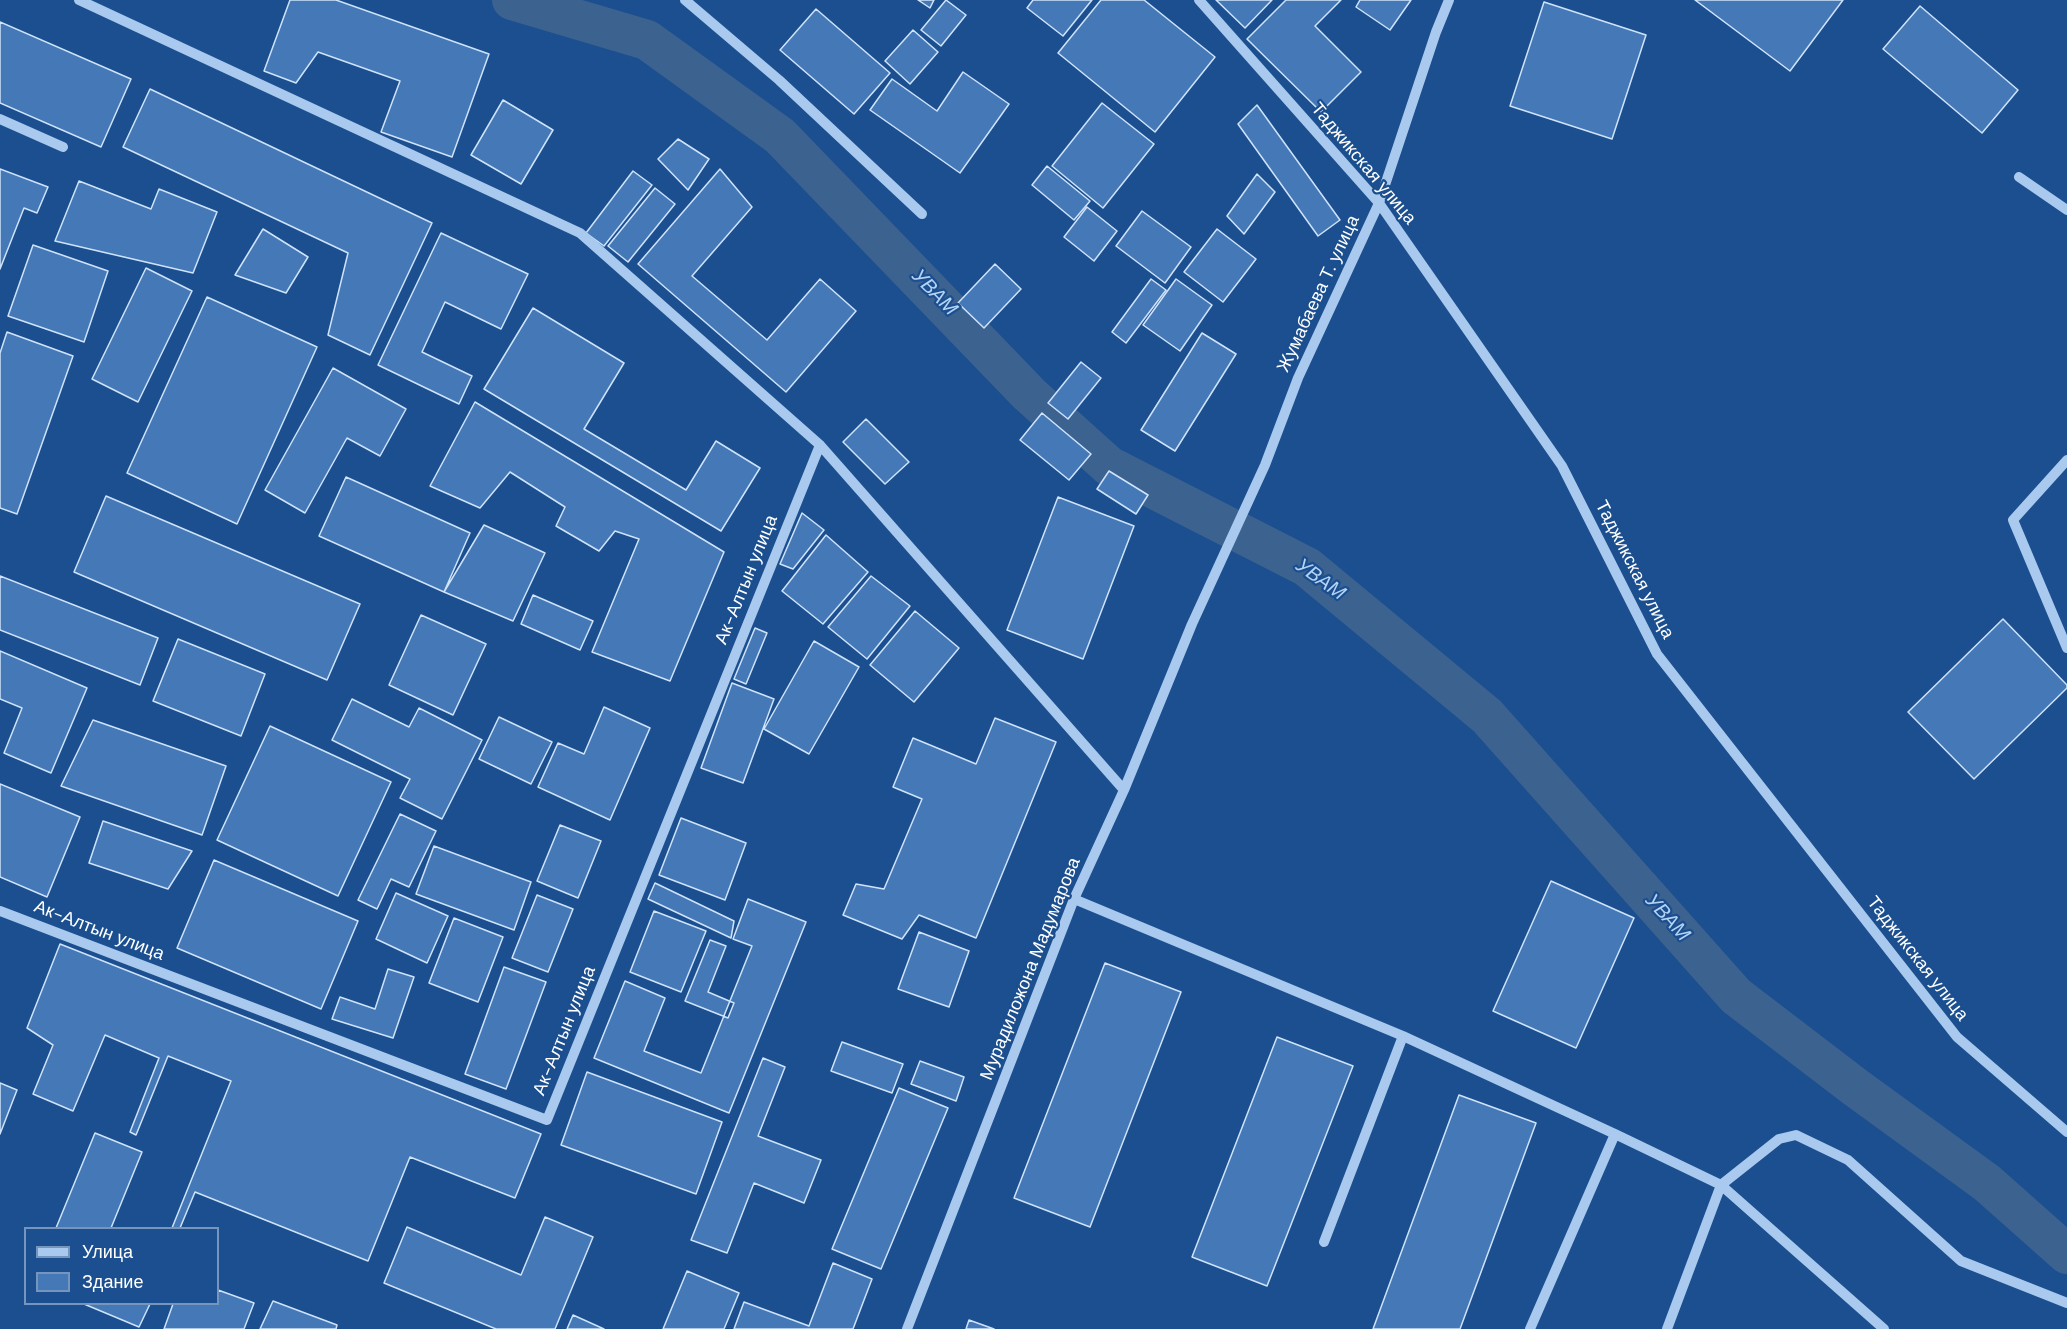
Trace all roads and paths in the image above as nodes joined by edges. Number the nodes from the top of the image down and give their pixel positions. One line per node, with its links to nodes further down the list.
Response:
1 (80, 0): 11 (street)
2 (685, 0): 10 (street)
3 (1199, 0): 8 (street, Таджикская улица)
4 (1449, 0): 8 (street, Жумабаева Т. улица)
5 (0, 119): 6 (street)
6 (63, 147)
7 (2019, 177): 9 (street)
8 (1379, 203): 13 (street, Жумабаева Т. улица); 19 (street, Таджикская улица)
9 (2067, 210)
10 (922, 213)
11 (820, 445): 15 (street); 17 (street, Ак-Алтын улица)
12 (2067, 460): 14 (street)
13 (1192, 624): 15 (street, Мурадиложона Мадумарова)
14 (2067, 648)
15 (1124, 790): 16 (street, Мурадиложона Мадумарова)
16 (1074, 899): 18 (street); 24 (street, Мурадиложона Мадумарова)
17 (0, 911)
18 (1403, 1036): 20 (street); 22 (street)
19 (2067, 1132)
20 (1615, 1134): 21 (street); 25 (street)
21 (1721, 1185): 23 (street); 26 (street); 27 (street)
22 (1324, 1242)
23 (2067, 1303)
24 (908, 1329)
25 (1530, 1329)
26 (1667, 1329)
27 (1884, 1329)

